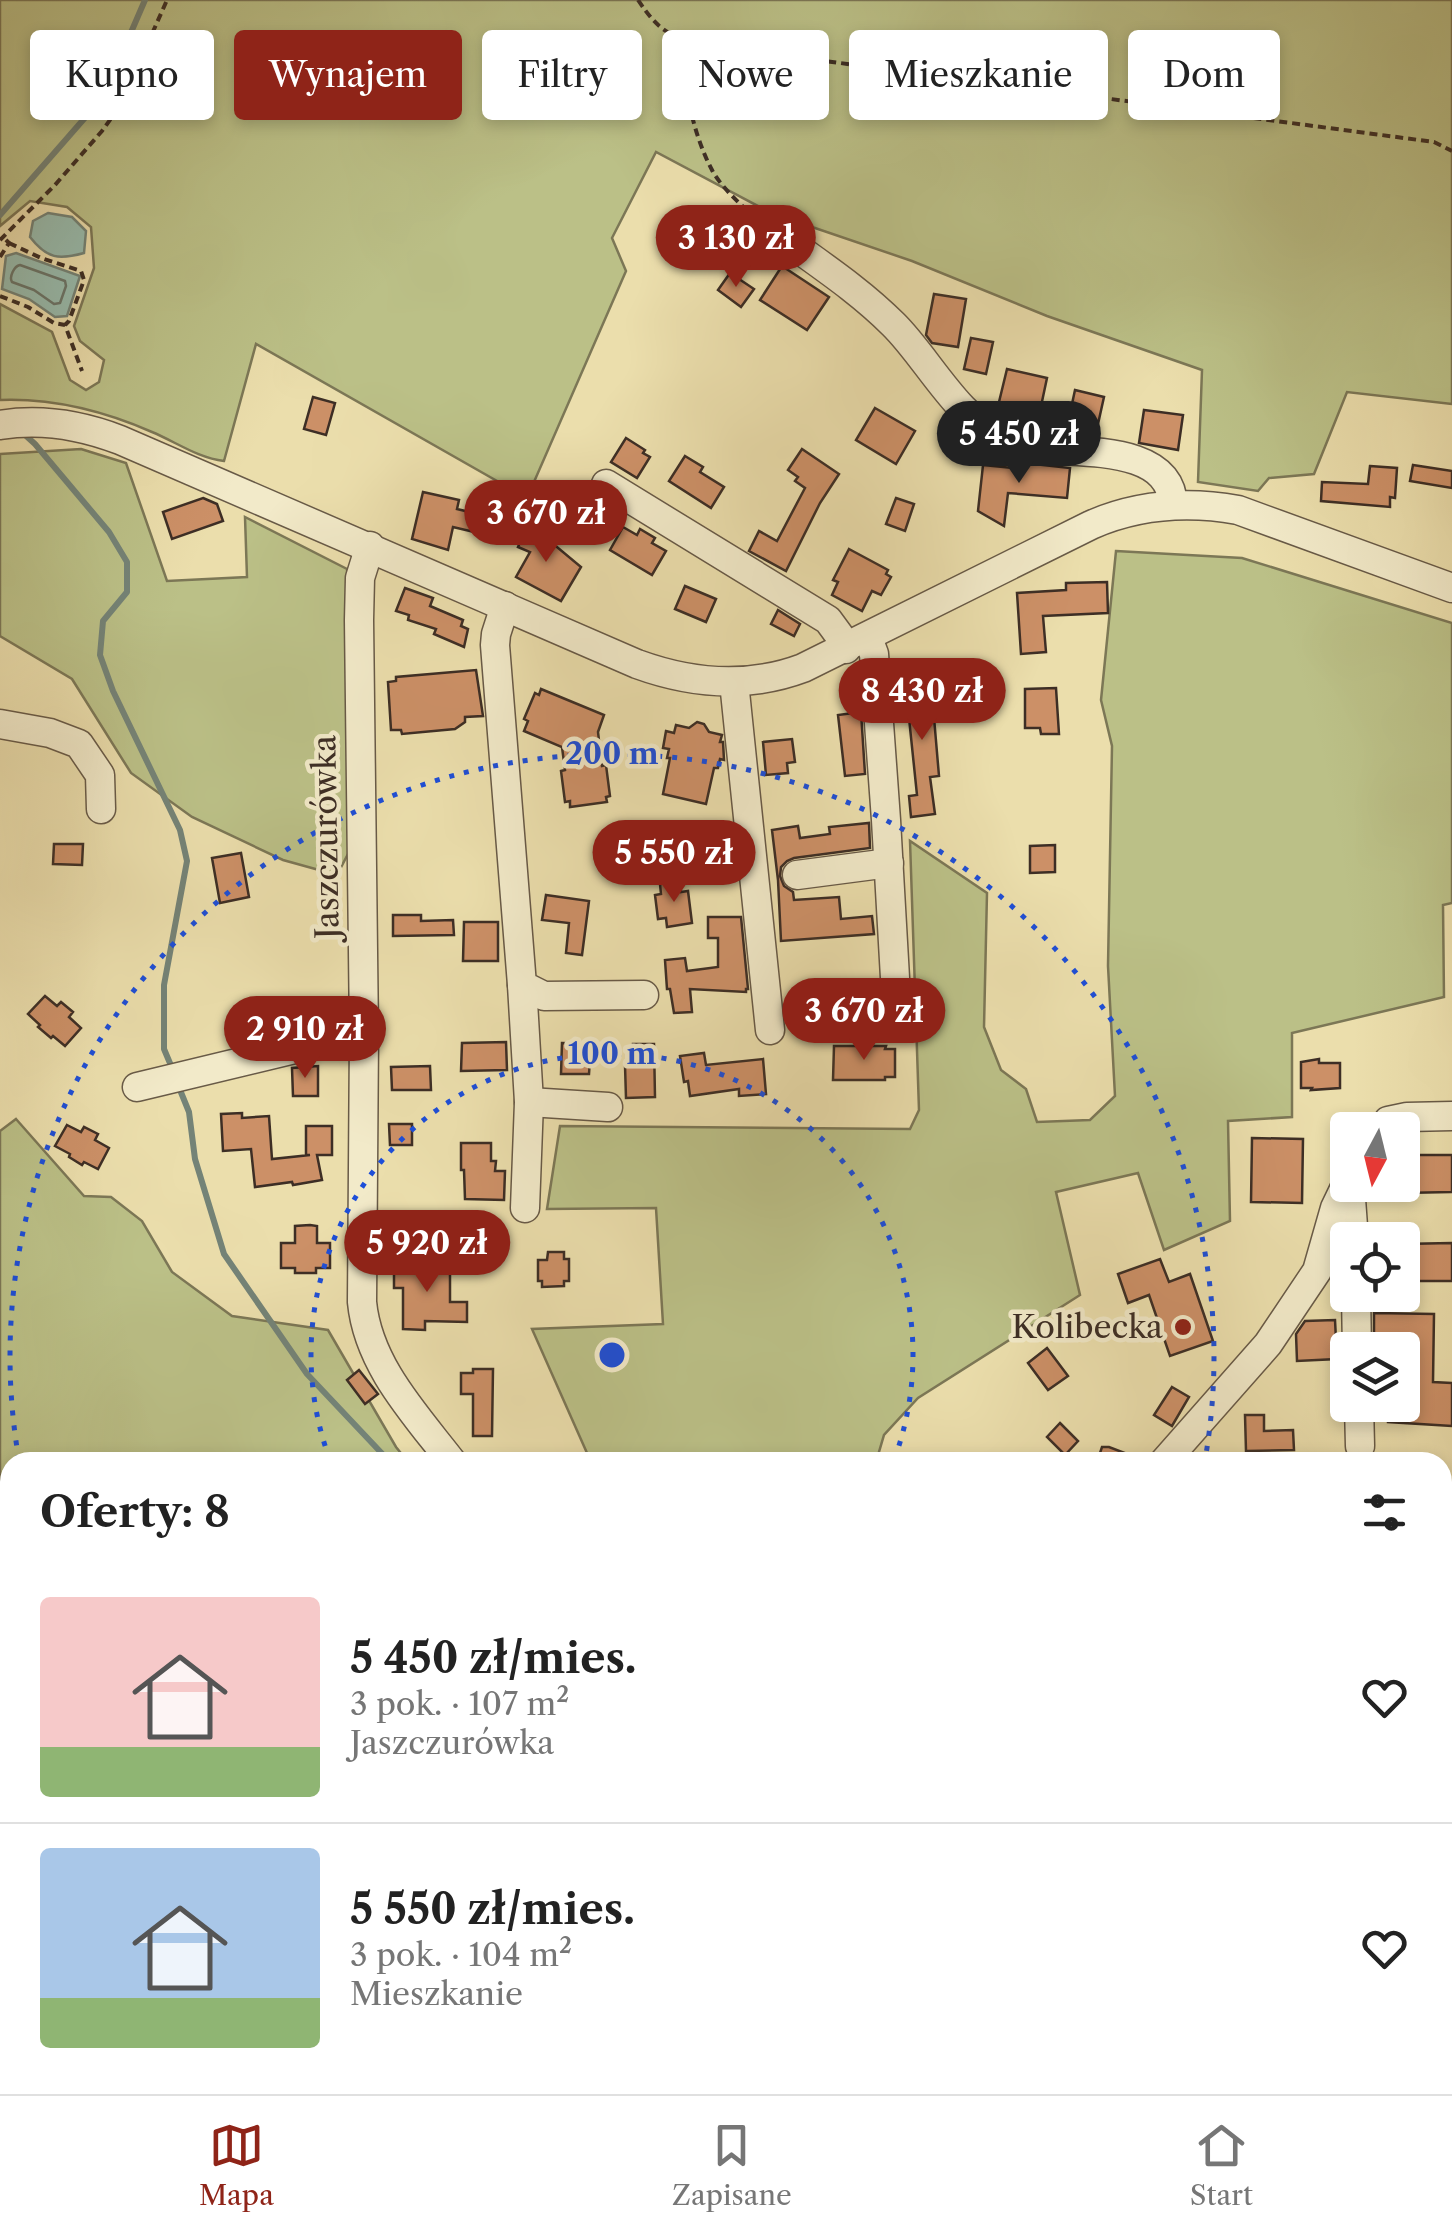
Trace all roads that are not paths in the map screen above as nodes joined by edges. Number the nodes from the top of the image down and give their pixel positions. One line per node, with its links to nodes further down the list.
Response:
1 (785, 239): 4 (street)
2 (0, 424): 5 (street)
3 (606, 484): 8 (street)
4 (1173, 505): 6 (street); 8 (street)
5 (370, 546): 7 (street); 18 (street, Jaszczurówka)
6 (1452, 588)
7 (505, 606): 9 (street); 14 (street)
8 (857, 644): 9 (street); 12 (street)
9 (734, 682): 17 (street)
10 (0, 724): 11 (street)
11 (101, 809)
12 (889, 864): 13 (street); 16 (street)
13 (796, 875)
14 (522, 985): 15 (street); 20 (street)
15 (644, 995)
16 (896, 1013)
17 (770, 1030)
18 (364, 1034): 19 (street); 28 (street, Jaszczurówka)
19 (163, 1081)
20 (529, 1102): 21 (street); 25 (street)
21 (608, 1107)
22 (1420, 1116): 23 (street)
23 (1452, 1116)
24 (1338, 1202): 29 (street)
25 (525, 1208)
26 (1359, 1422): 27 (street)
27 (1360, 1446)
28 (444, 1452)
29 (1173, 1452)

